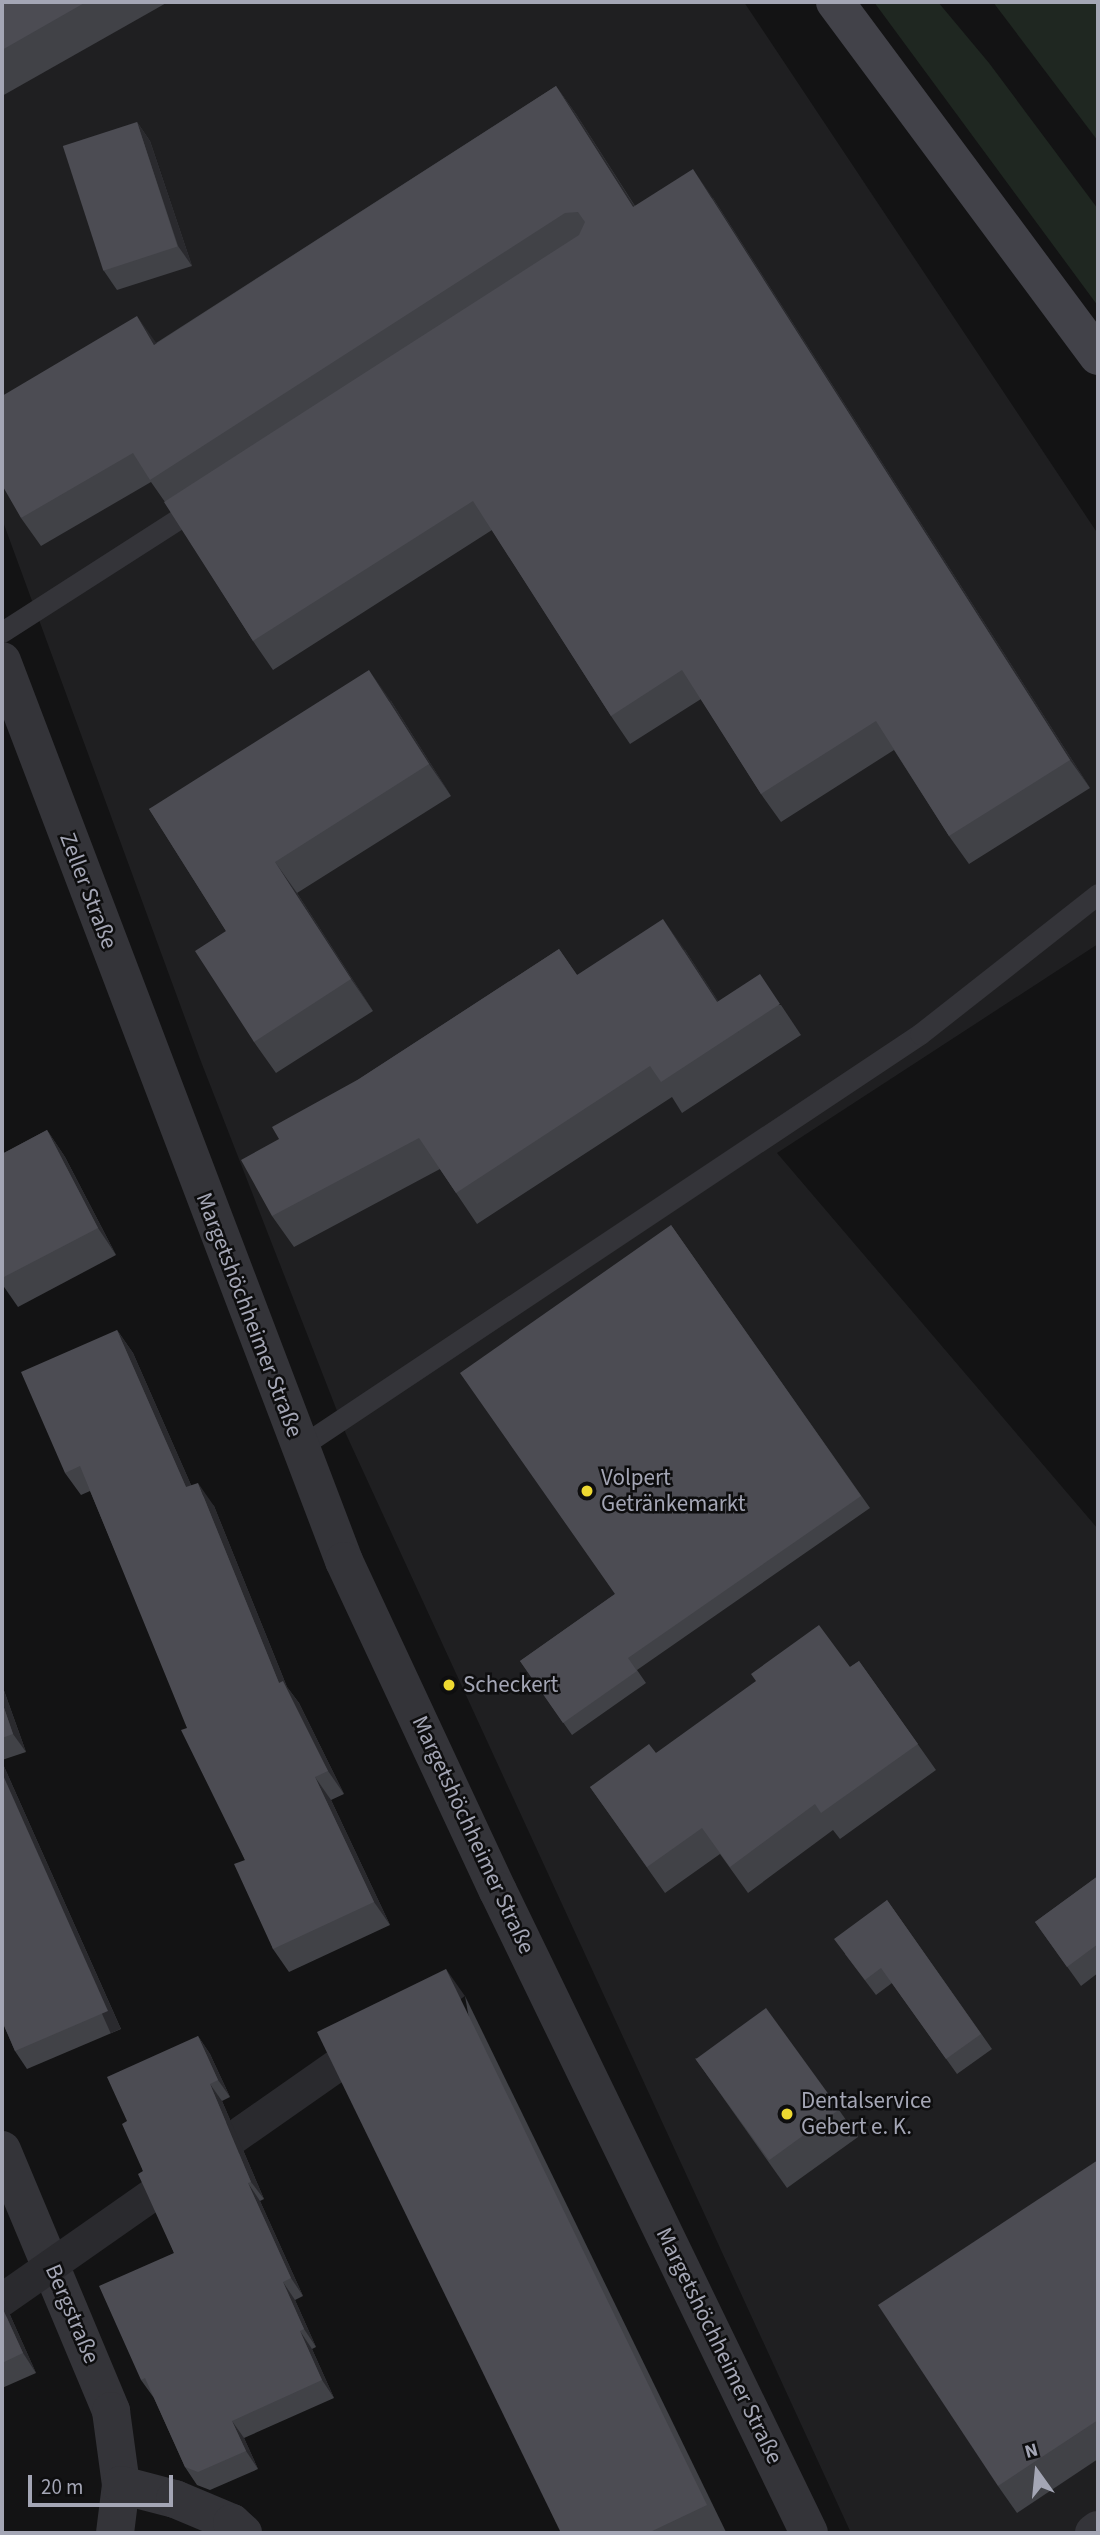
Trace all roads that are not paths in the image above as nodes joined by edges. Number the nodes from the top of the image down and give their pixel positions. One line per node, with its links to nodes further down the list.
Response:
1 (835, 2): 2 (main road)
2 (1098, 356)
3 (218, 494): 4 (lane)
4 (2, 632)
5 (2, 661): 7 (street, Zeller Straße)
6 (1098, 894): 8 (lane)
7 (174, 1121): 8 (street, Margetshöchheimer Straße)
8 (300, 1447): 13 (street, Margetshöchheimer Straße)
9 (2, 2150): 10 (street, Bergstraße)
10 (121, 2485): 11 (street, Bergstraße); 12 (street)
11 (115, 2533)
12 (243, 2533)
13 (808, 2533)

